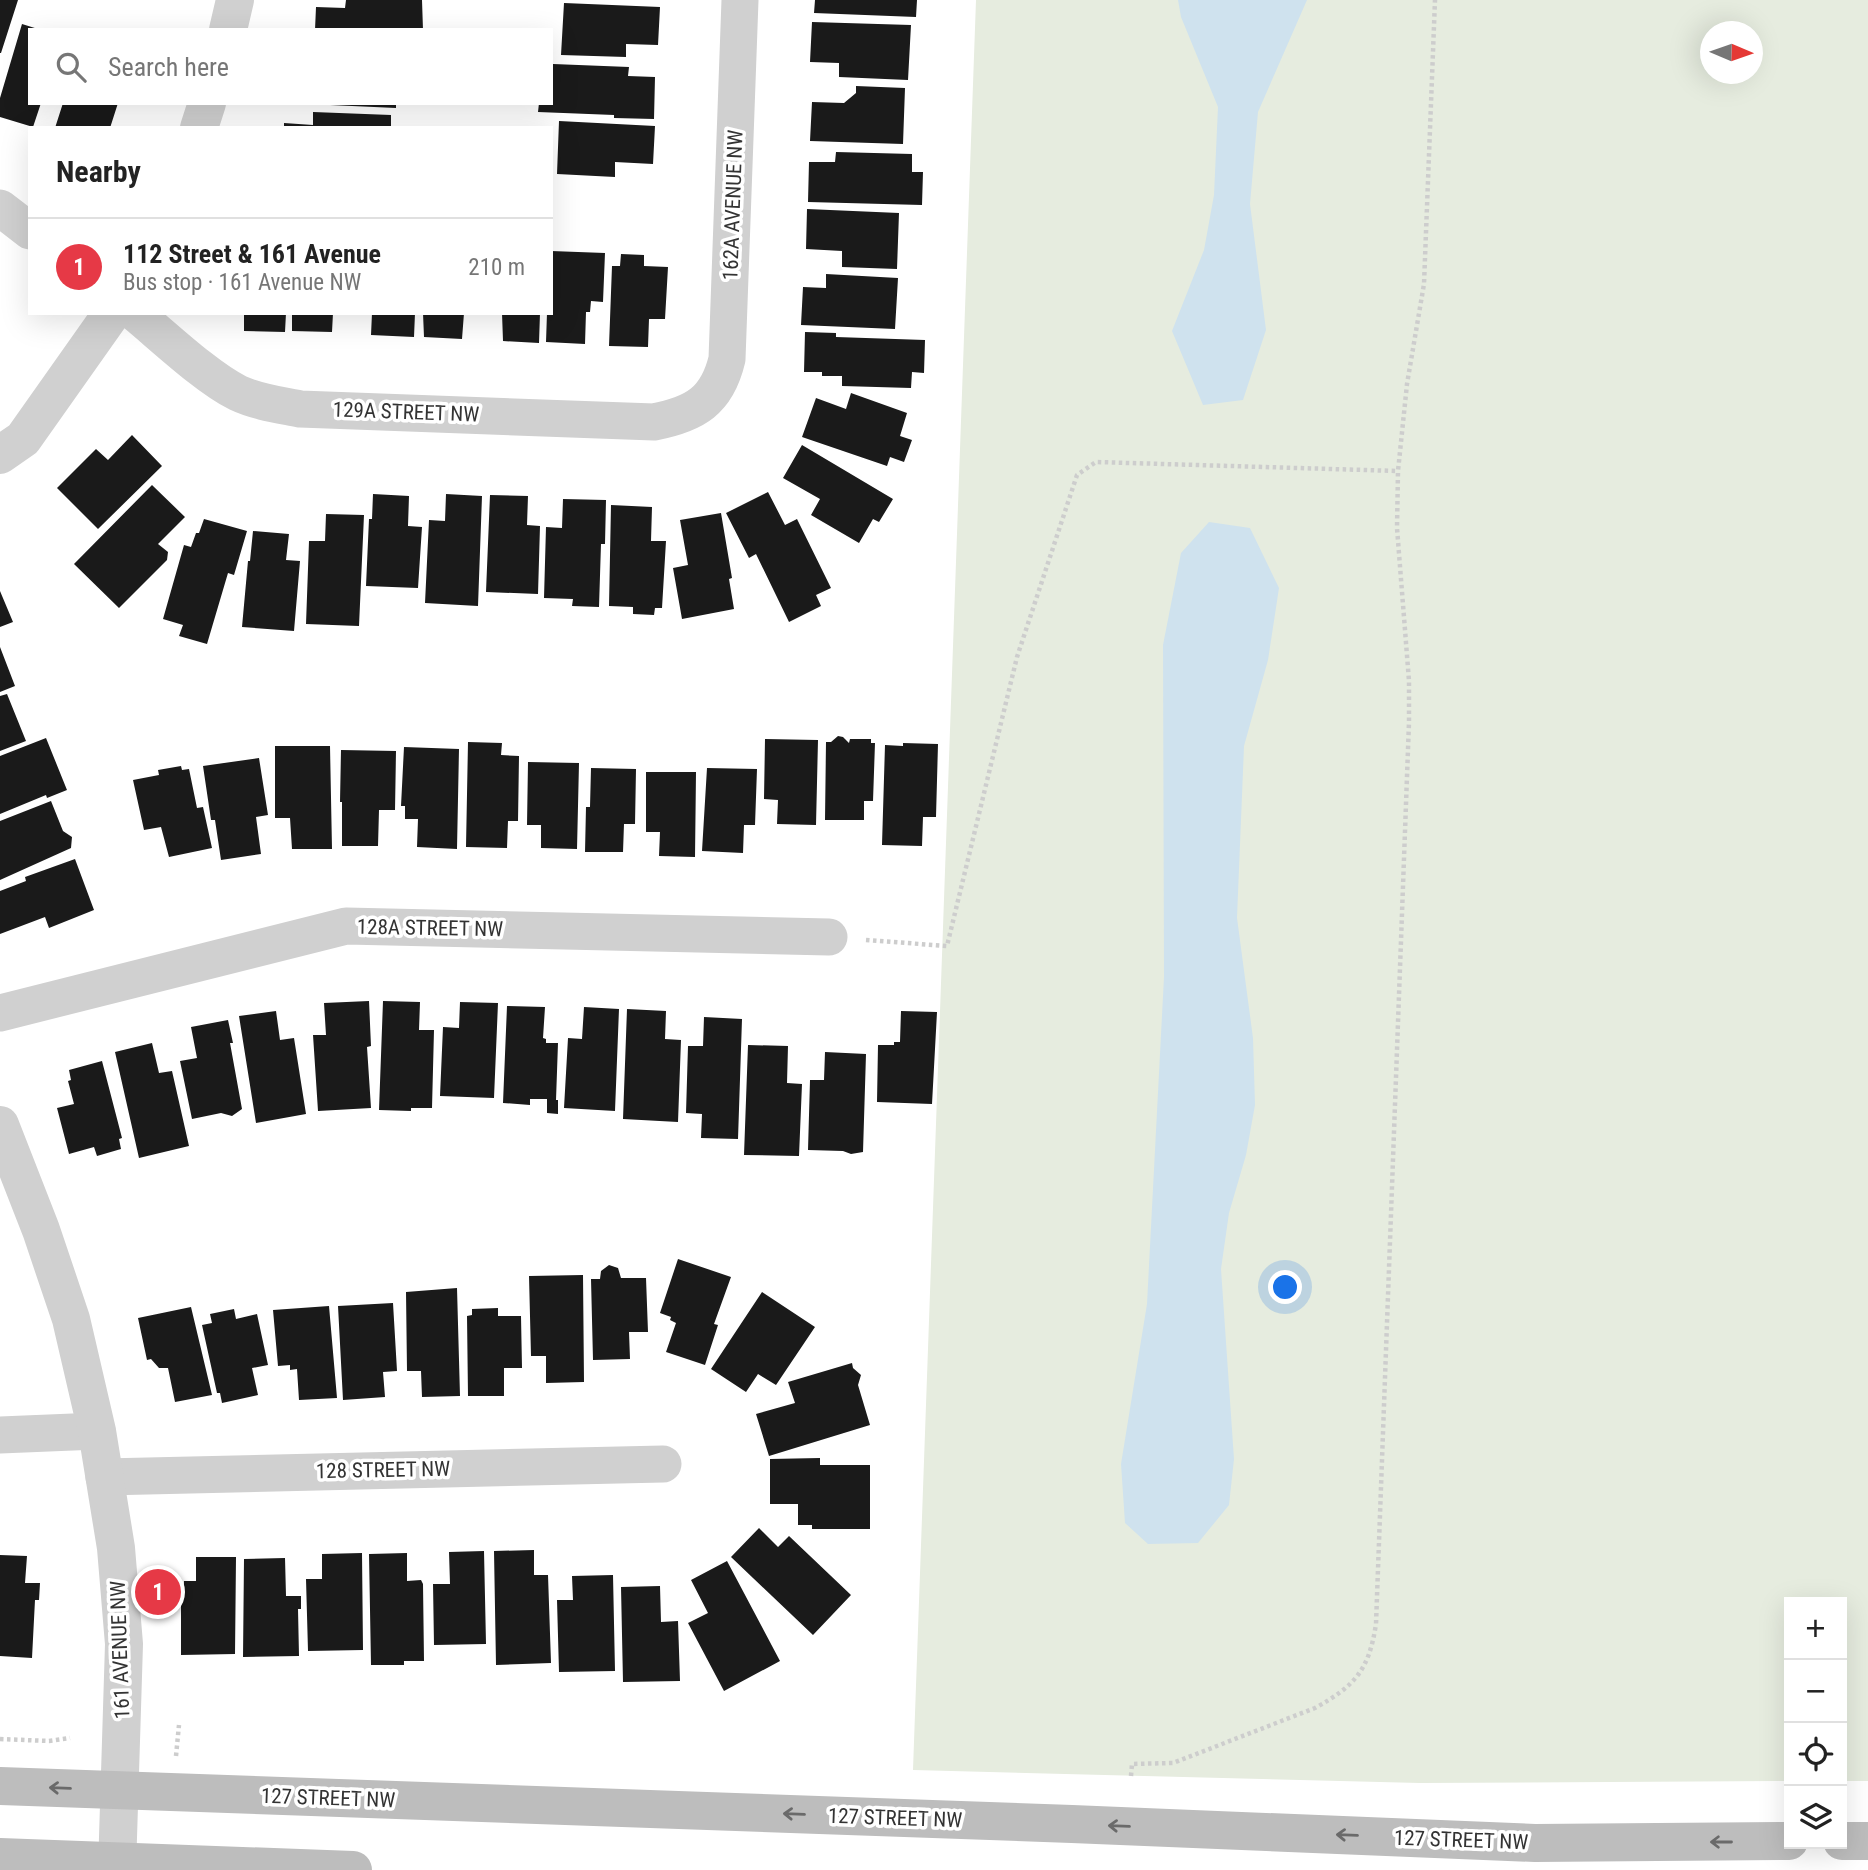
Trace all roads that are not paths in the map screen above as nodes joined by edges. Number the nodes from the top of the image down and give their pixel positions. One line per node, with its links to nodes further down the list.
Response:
1 (235, 0): 3 (street)
2 (740, 0): 10 (street, 162A AVENUE NW)
3 (228, 28)
4 (206, 105): 5 (street)
5 (200, 126)
6 (0, 208): 7 (street)
7 (28, 229)
8 (111, 315): 11 (street)
9 (137, 315): 10 (street, 129A STREET NW)
10 (703, 404)
11 (0, 455)
12 (828, 937): 13 (street, 128A STREET NW)
13 (0, 1013)
14 (0, 1125): 15 (street, 161 AVENUE NW)
15 (97, 1431): 16 (street); 18 (street, 161 AVENUE NW)
16 (0, 1435)
17 (663, 1464): 18 (street, 128 STREET NW)
18 (104, 1477): 20 (street, 161 AVENUE NW)
19 (0, 1786): 20 (main road, 127 STREET NW, one-way to 19)
20 (121, 1791): 21 (main road, 127 STREET NW, one-way to 20); 25 (street, 161 AVENUE NW)
21 (1784, 1841)
22 (1847, 1841): 23 (main road)
23 (1868, 1841)
24 (0, 1857): 25 (main road)
25 (117, 1865): 26 (main road)
26 (353, 1870)

